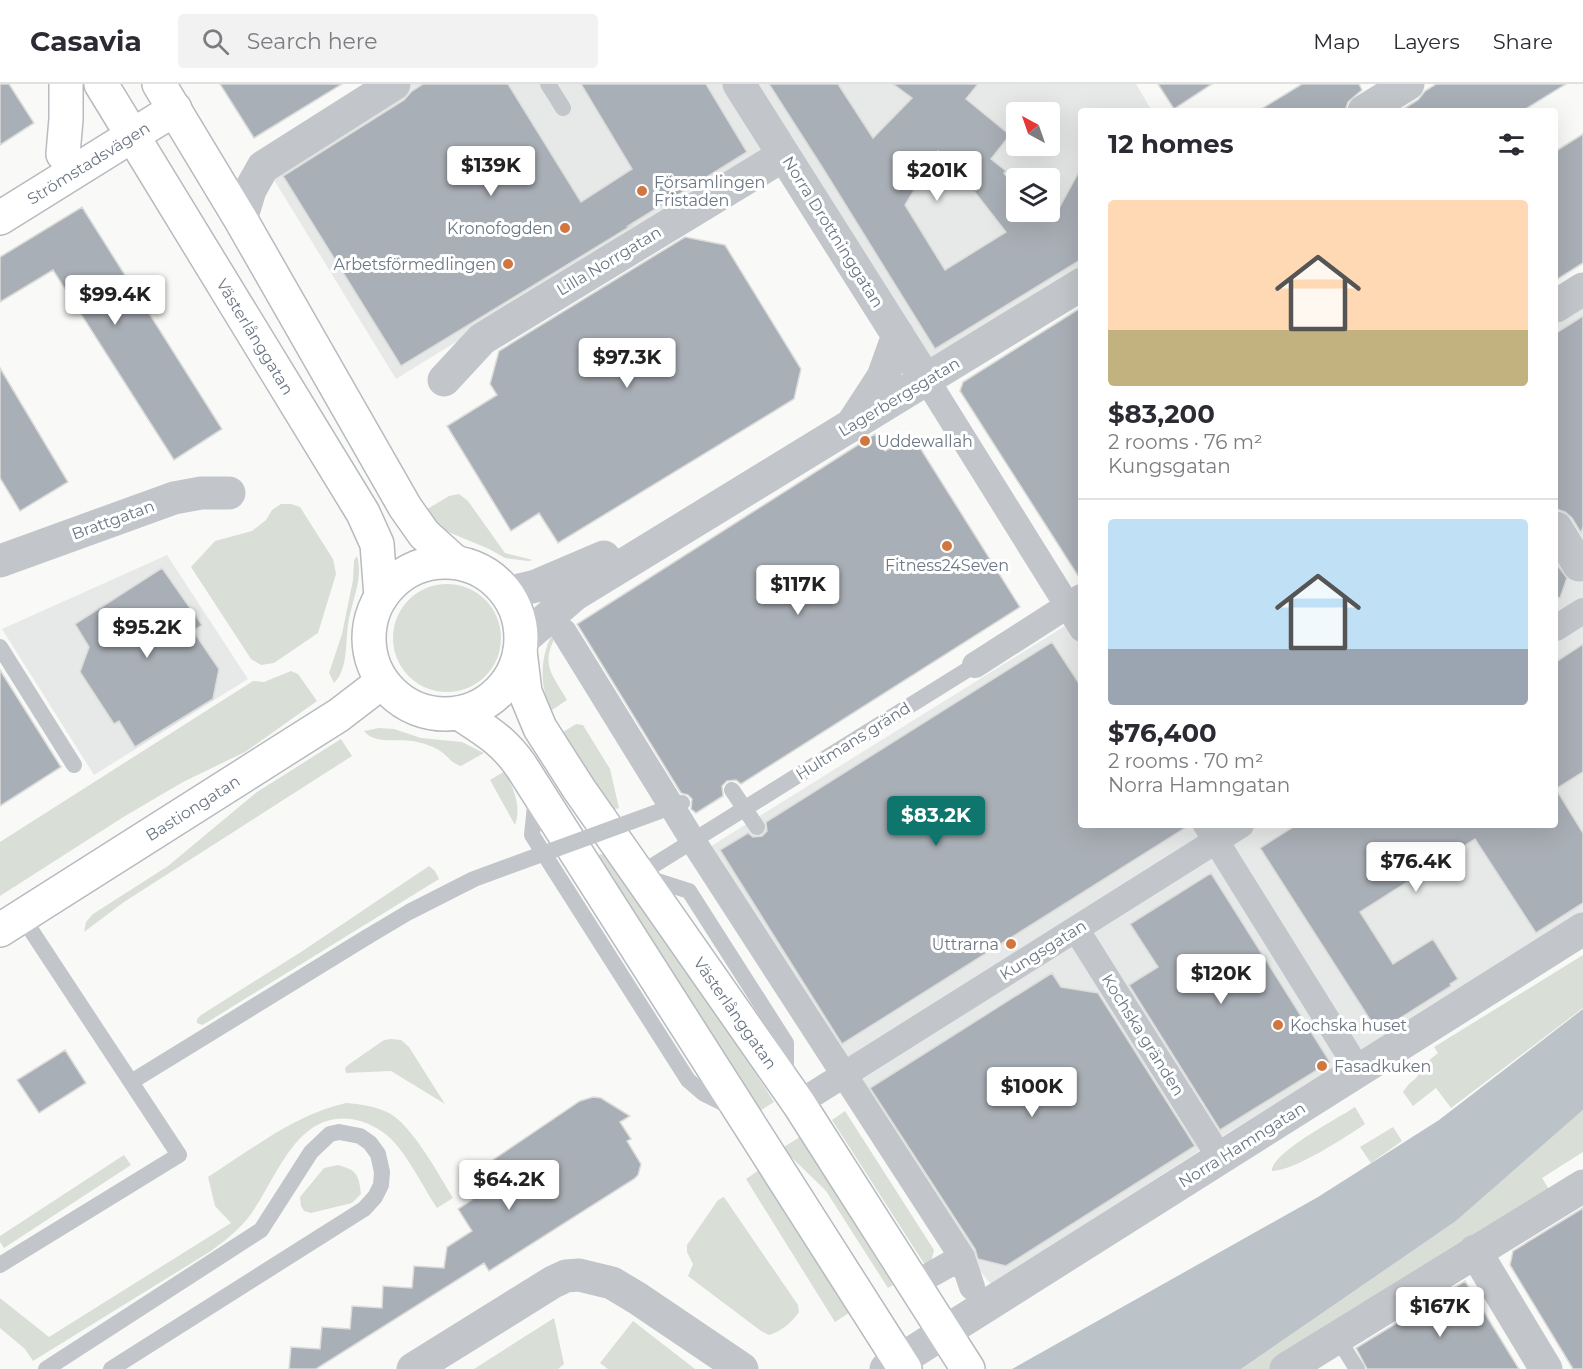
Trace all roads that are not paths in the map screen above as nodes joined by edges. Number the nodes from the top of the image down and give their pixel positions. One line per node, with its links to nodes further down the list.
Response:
1 (66, 84): 11 (main road)
2 (101, 84): 10 (main road, Västerlånggatan)
3 (394, 84): 15 (street)
4 (548, 84): 8 (lane)
5 (739, 84): 12 (street, Norra Drottninggatan)
6 (1408, 84): 9 (street)
7 (165, 94): 10 (main road, Strömstadsvägen); 15 (main road, Västerlånggatan)
8 (563, 108)
9 (1369, 108)
10 (126, 126): 11 (main road, Strömstadsvägen); 14 (main road, Strömstadsvägen); 30 (main road, Västerlånggatan)
11 (63, 154): 13 (main road, Strömstadsvägen)
12 (784, 155): 19 (street, Norra Drottninggatan); 20 (street, Lilla Norrgatan)
13 (0, 194)
14 (0, 218)
15 (241, 220): 27 (main road, Västerlånggatan)
16 (1078, 287): 21 (street, Lagerbergsgatan)
17 (1583, 289): 18 (street)
18 (1558, 305)
19 (898, 335): 21 (street, Norra Drottninggatan); 22 (street)
20 (444, 380)
21 (931, 387): 22 (street, Lagerbergsgatan); 31 (street, Norra Drottninggatan)
22 (851, 426): 24 (street, Lagerbergsgatan)
23 (230, 493): 26 (street, Brattgatan)
24 (716, 508): 29 (street, Lagerbergsgatan); 35 (street, Lagerbergsgatan)
25 (1558, 531): 28 (street)
26 (0, 561)
27 (455, 562): 29 (main road, Västerlånggatan); 30 (main road, Västerlånggatan)
28 (1581, 568)
29 (507, 593): 35 (main road, Västerlånggatan)
30 (381, 597): 38 (main road, Västerlånggatan)
31 (1074, 602): 37 (street, Hultmans gränd)
32 (1583, 611): 33 (street)
33 (1558, 627)
34 (564, 632): 46 (street)
35 (521, 646): 39 (main road, Västerlånggatan); 47 (main road, Västerlånggatan)
36 (0, 647): 40 (lane)
37 (975, 666): 46 (lane, Hultmans gränd)
38 (382, 682): 39 (main road, Västerlånggatan); 48 (main road, Bastiongatan)
39 (459, 713): 64 (main road)
40 (74, 765)
41 (732, 790): 43 (lane, bridge)
42 (682, 803): 53 (lane, bridge)
43 (757, 827)
44 (1230, 828): 45 (street, Kungsgatan)
45 (1211, 833): 49 (street, Kungsgatan); 51 (street)
46 (693, 841): 47 (lane, Hultmans gränd); 52 (street)
47 (638, 875): 54 (main road, Västerlånggatan)
48 (10, 922): 53 (lane)
49 (1076, 929): 52 (street, Kungsgatan); 55 (street, Kochska gränden)
50 (1583, 929): 51 (street, Norra Hamngatan)
51 (1359, 1071): 62 (street, Norra Hamngatan)
52 (844, 1075): 54 (street, Kungsgatan); 58 (street)
53 (131, 1082): 59 (lane)
54 (801, 1090): 62 (main road, Västerlånggatan)
55 (1210, 1142)
56 (1583, 1186): 57 (street)
57 (1475, 1251): 63 (street); 72 (street)
58 (962, 1257): 60 (street); 61 (street)
59 (0, 1264)
60 (932, 1274)
61 (972, 1287)
62 (945, 1331): 64 (street, Norra Hamngatan); 69 (main road, Västerlånggatan)
63 (1337, 1337): 70 (street); 71 (lane)
64 (897, 1366)
65 (46, 1369): 66 (lane)
66 (111, 1369)
67 (413, 1369): 68 (street)
68 (742, 1369)
69 (968, 1369)
70 (1286, 1369)
71 (1357, 1369)
72 (1546, 1369)

